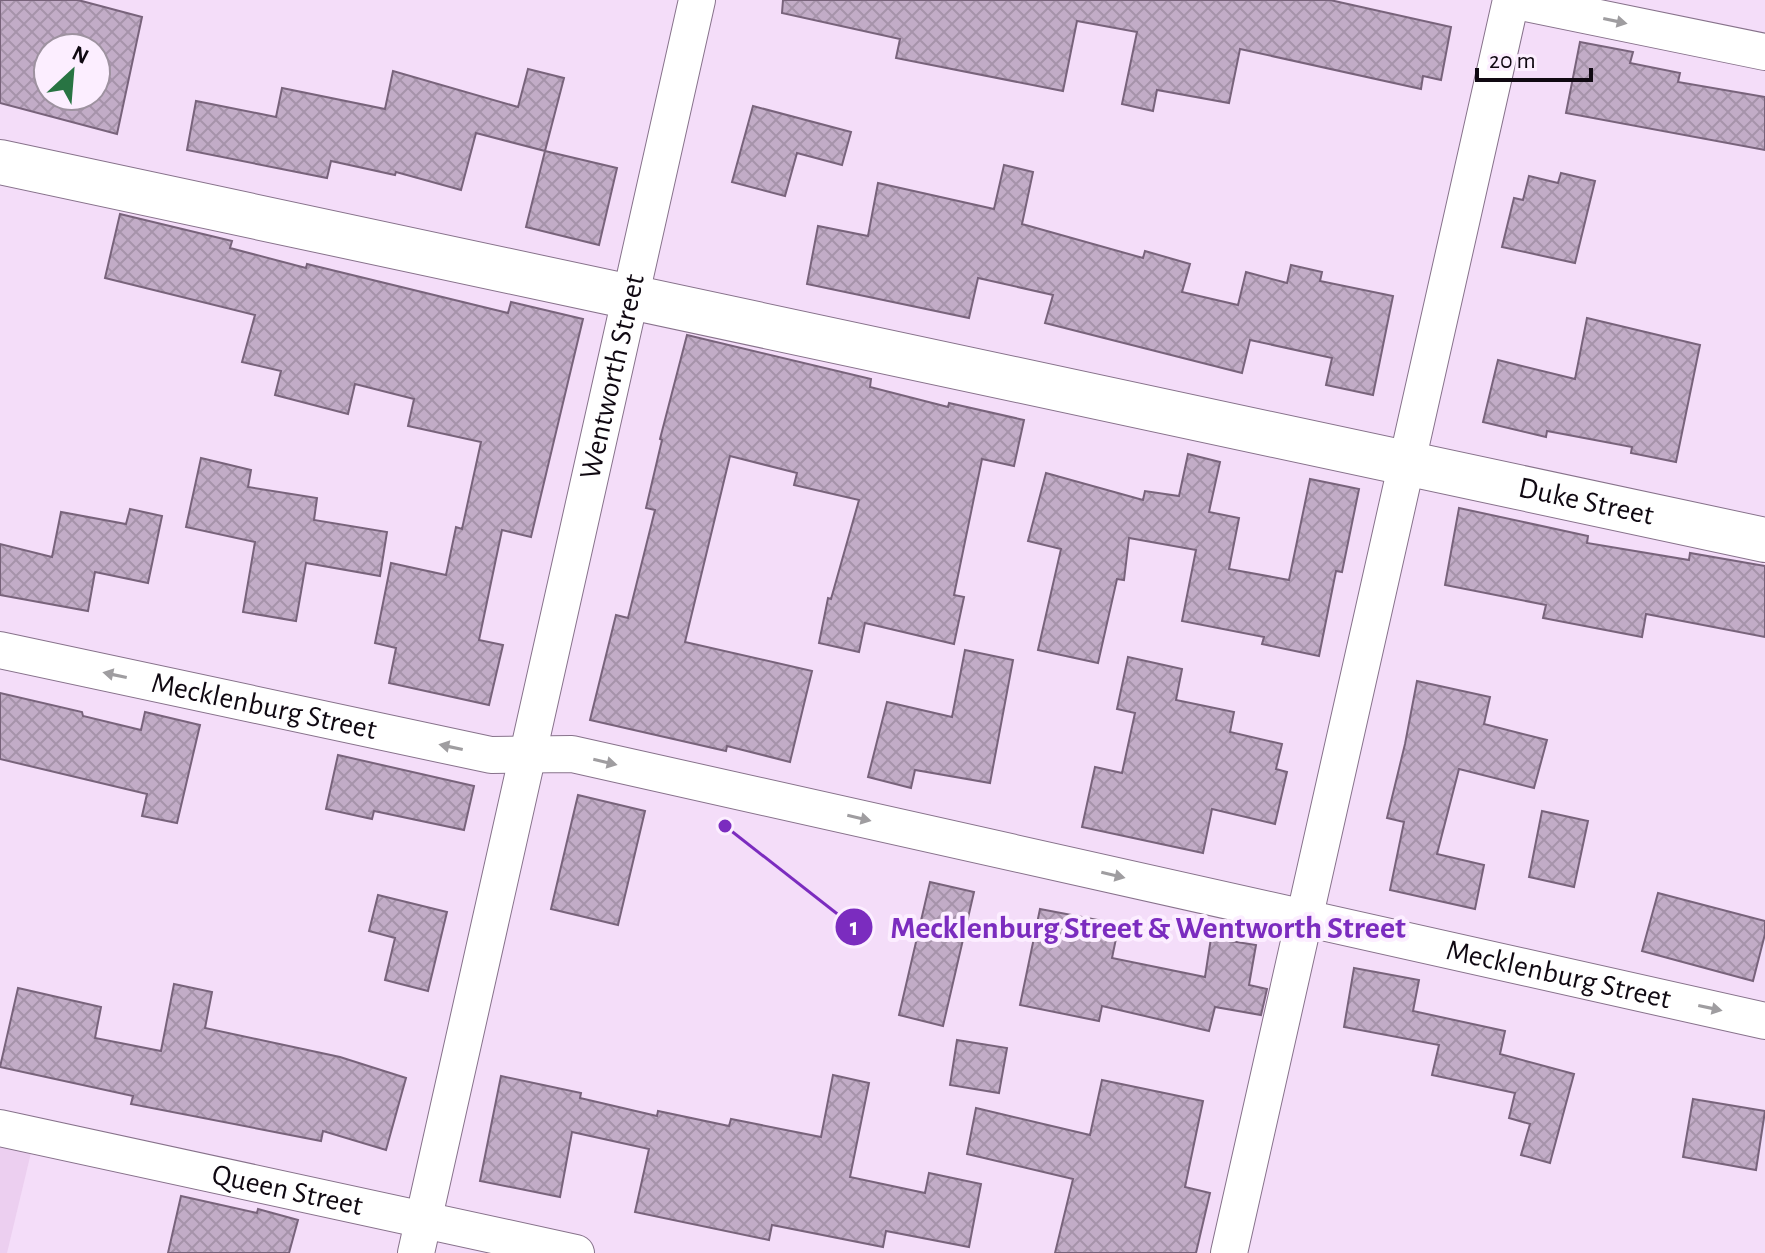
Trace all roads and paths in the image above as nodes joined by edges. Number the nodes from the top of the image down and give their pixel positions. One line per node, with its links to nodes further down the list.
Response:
1 (697, 0): 5 (street, Wentworth Street)
2 (1511, 0): 3 (street, one-way to 3); 6 (street)
3 (1765, 52)
4 (0, 162): 5 (street, Duke Street)
5 (631, 297): 6 (street, Duke Street); 9 (street, Wentworth Street)
6 (1407, 463): 7 (street, Duke Street); 10 (street)
7 (1765, 540)
8 (0, 650): 9 (street, Mecklenburg Street, one-way to 8)
9 (528, 755): 10 (street, Mecklenburg Street, one-way to 10); 13 (street, Wentworth Street)
10 (1306, 918): 11 (street, Mecklenburg Street, one-way to 11); 15 (street)
11 (1765, 1021)
12 (0, 1128): 13 (street, Queen Street)
13 (419, 1237): 14 (street, Queen Street)
14 (576, 1253)
15 (1229, 1253)

